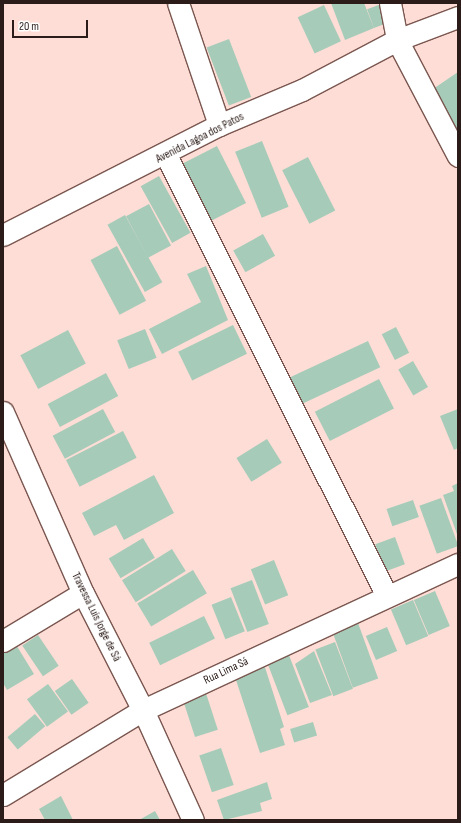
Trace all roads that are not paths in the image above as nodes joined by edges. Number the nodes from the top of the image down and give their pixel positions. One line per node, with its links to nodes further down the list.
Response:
1 (178, 3): 5 (street)
2 (390, 3): 4 (street)
3 (458, 17): 4 (street, Avenida Lagoa dos Patos)
4 (397, 40): 5 (street, Avenida Lagoa dos Patos); 7 (street)
5 (219, 125): 6 (street, Avenida Lagoa dos Patos)
6 (166, 155): 8 (street, Avenida Lagoa dos Patos); 12 (street)
7 (458, 156)
8 (3, 235)
9 (3, 412): 11 (street, Travessa Luis Jorge de Sá)
10 (458, 564): 12 (street, Rua Lima Sá)
11 (83, 593): 13 (street); 14 (street, Travessa Luis Jorge de Sá)
12 (386, 595): 14 (street, Rua Lima Sá)
13 (3, 641)
14 (143, 710): 15 (street, Rua Lima Sá); 16 (street, Travessa Luis Jorge de Sá)
15 (3, 795)
16 (193, 820)

